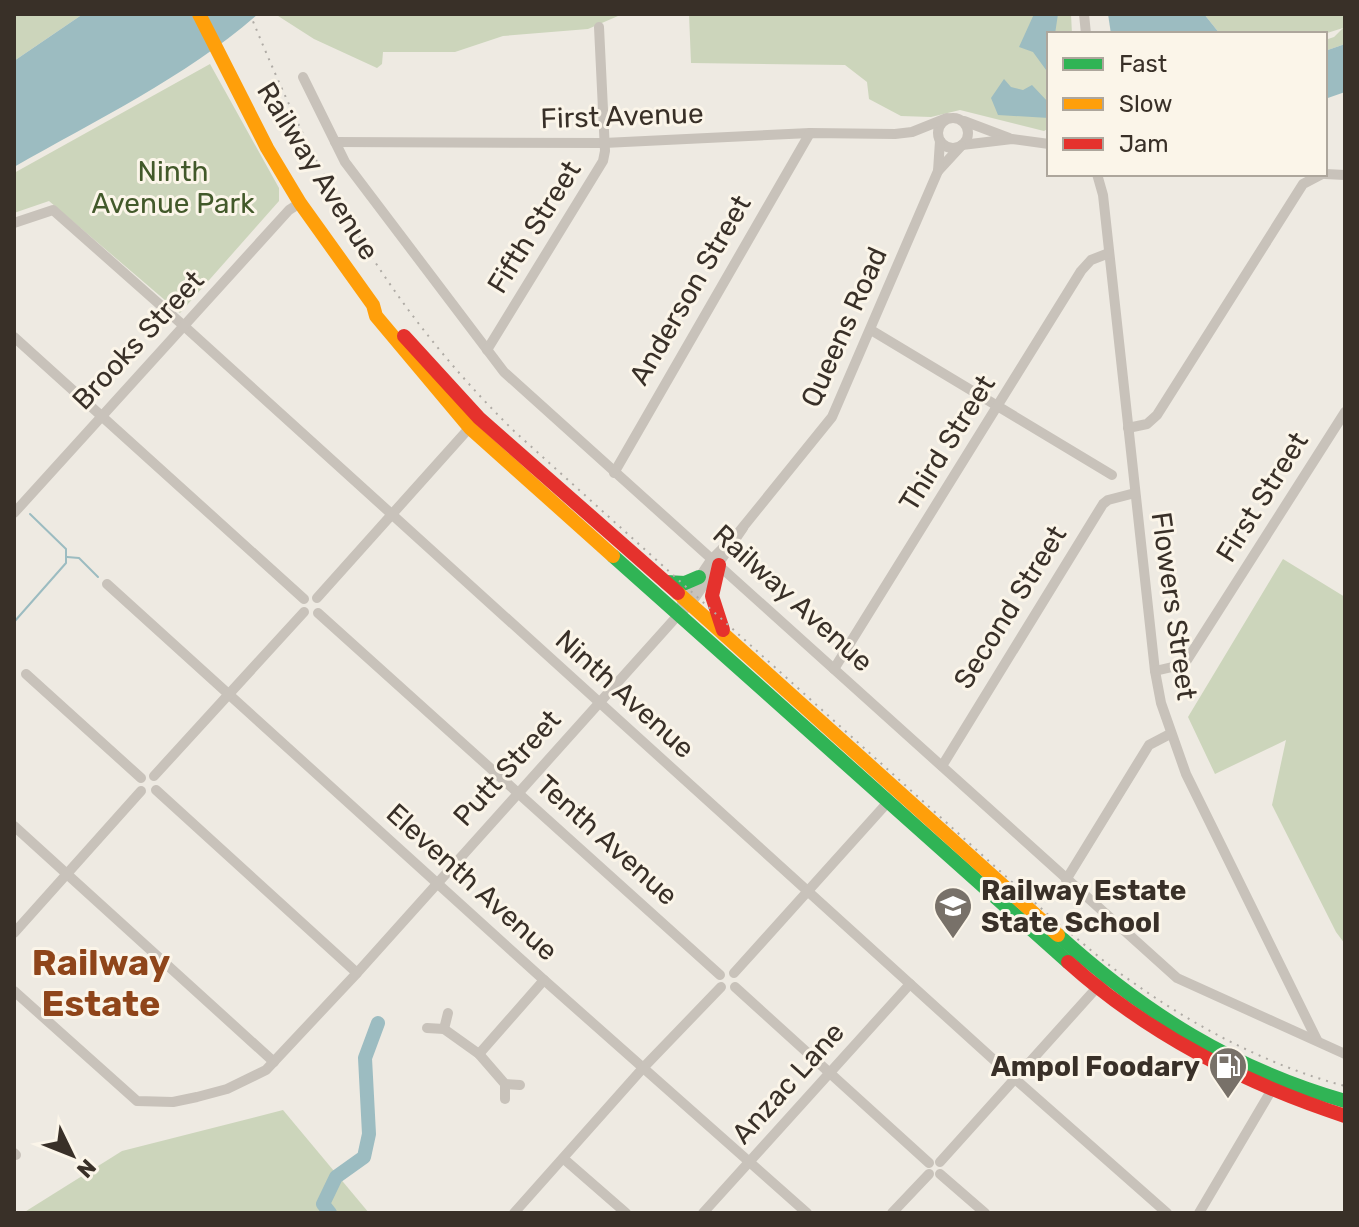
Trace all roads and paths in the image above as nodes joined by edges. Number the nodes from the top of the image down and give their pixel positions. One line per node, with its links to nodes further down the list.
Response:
1 (199, 14): 19 (main road, Railway Avenue)
2 (599, 27): 11 (street, Fifth Street)
3 (303, 77): 10 (street, Railway Avenue)
4 (947, 118): 5 (street); 6 (street, First Avenue); 9 (street)
5 (963, 120): 8 (street); 13 (street)
6 (912, 132): 7 (street, First Avenue); 9 (street, First Avenue)
7 (810, 133): 11 (street, First Avenue); 31 (street, Anderson Street)
8 (1012, 139): 12 (street); 13 (street)
9 (940, 140): 13 (street); 14 (street, Queens Road)
10 (335, 142): 11 (street, First Avenue); 25 (street, Railway Avenue)
11 (604, 143): 25 (street, Fifth Street)
12 (1047, 143)
13 (961, 146): 14 (street, Queens Road)
14 (938, 171): 23 (street, Queens Road)
15 (1098, 176): 18 (street, Flowers Street)
16 (1105, 176): 18 (street, Flowers Street)
17 (1320, 176): 30 (street)
18 (1103, 195): 21 (street, Flowers Street)
19 (300, 203): 22 (street, Brooks Street); 29 (main road, Railway Avenue)
20 (14, 223): 22 (street, Ninth Avenue)
21 (1109, 253): 26 (street, Third Street); 30 (street, Flowers Street)
22 (184, 326): 28 (street, Brooks Street); 35 (street, Ninth Avenue)
23 (871, 330): 26 (street); 36 (street, Queens Road)
24 (14, 337): 28 (street)
25 (487, 350): 31 (street, Railway Avenue)
26 (999, 406): 32 (street); 46 (street, Third Street)
27 (1345, 412): 47 (street, First Street)
28 (101, 416): 34 (street, Brooks Street); 41 (street)
29 (475, 423): 35 (street); 38 (main road, Railway Avenue); 42 (main road, Railway Avenue)
30 (1128, 428): 33 (street, Flowers Street)
31 (614, 473): 36 (street, Railway Avenue)
32 (1112, 475)
33 (1135, 493): 47 (street, Flowers Street); 52 (street, Second Street)
34 (16, 506)
35 (392, 515): 40 (street); 50 (street, Ninth Avenue)
36 (715, 563): 37 (street, Queens Road); 42 (street, Queens Road); 45 (main road); 46 (street, Railway Avenue)
37 (699, 577): 38 (main road); 42 (street, Queens Road)
38 (665, 582): 42 (main road, Railway Avenue)
39 (107, 584): 49 (street, Eleventh Avenue)
40 (317, 598): 41 (street); 44 (street)
41 (304, 599): 43 (street)
42 (684, 606): 45 (main road, Railway Avenue); 50 (street, Putt Street); 58 (main road, Railway Avenue)
43 (304, 612): 44 (street); 49 (street)
44 (318, 613): 57 (street, Tenth Avenue)
45 (728, 639): 69 (main road, Railway Avenue)
46 (834, 669): 52 (street, Railway Avenue)
47 (1155, 671): 51 (street, Flowers Street)
48 (26, 674): 54 (street)
49 (229, 694): 53 (street); 62 (street, Eleventh Avenue)
50 (599, 703): 57 (street, Putt Street); 63 (street, Ninth Avenue)
51 (1170, 734): 61 (street); 77 (street, Flowers Street)
52 (942, 766): 61 (street, Railway Avenue)
53 (154, 776): 54 (street); 55 (street)
54 (141, 778): 56 (street)
55 (156, 790): 56 (street); 65 (street)
56 (141, 791): 60 (street)
57 (518, 792): 62 (street, Putt Street); 67 (street, Tenth Avenue)
58 (888, 802): 63 (street); 69 (main road, Railway Avenue)
59 (14, 826): 60 (street)
60 (67, 873): 64 (street); 80 (street)
61 (1066, 880): 77 (street, Railway Avenue)
62 (438, 882): 65 (street, Putt Street); 68 (street, Eleventh Avenue)
63 (808, 891): 66 (street); 70 (street, Ninth Avenue)
64 (14, 933)
65 (357, 973): 80 (street, Putt Street)
66 (734, 973): 67 (street); 72 (street)
67 (720, 975): 71 (street)
68 (544, 980): 78 (street); 81 (street, Eleventh Avenue)
69 (1101, 983): 83 (street); 86 (main road, Railway Avenue); 88 (main road, Railway Avenue)
70 (910, 984): 82 (street, Anzac Lane); 83 (street, Ninth Avenue)
71 (721, 987): 72 (street); 81 (street)
72 (735, 987): 82 (street)
73 (14, 991): 80 (street, Putt Street)
74 (448, 1013): 76 (street)
75 (427, 1028): 76 (street)
76 (444, 1029): 78 (street)
77 (1317, 1040): 79 (street, Railway Avenue)
78 (479, 1054): 84 (street)
79 (1345, 1054)
80 (274, 1062)
81 (643, 1068): 90 (street); 91 (street, Eleventh Avenue)
82 (828, 1072): 91 (street, Anzac Lane); 92 (street)
83 (1015, 1079): 92 (street); 99 (street, Ninth Avenue)
84 (505, 1084): 85 (street); 87 (street)
85 (520, 1085)
86 (1271, 1091): 89 (main road, Railway Avenue); 100 (street)
87 (505, 1099)
88 (1345, 1101)
89 (1345, 1116)
90 (564, 1159): 93 (street); 94 (street)
91 (750, 1162): 95 (street, Anzac Lane); 96 (street, Eleventh Avenue)
92 (935, 1168): 97 (street); 98 (street)
93 (514, 1213)
94 (626, 1213)
95 (703, 1213)
96 (807, 1213)
97 (892, 1213)
98 (985, 1213)
99 (1167, 1213)
100 (1199, 1213)

